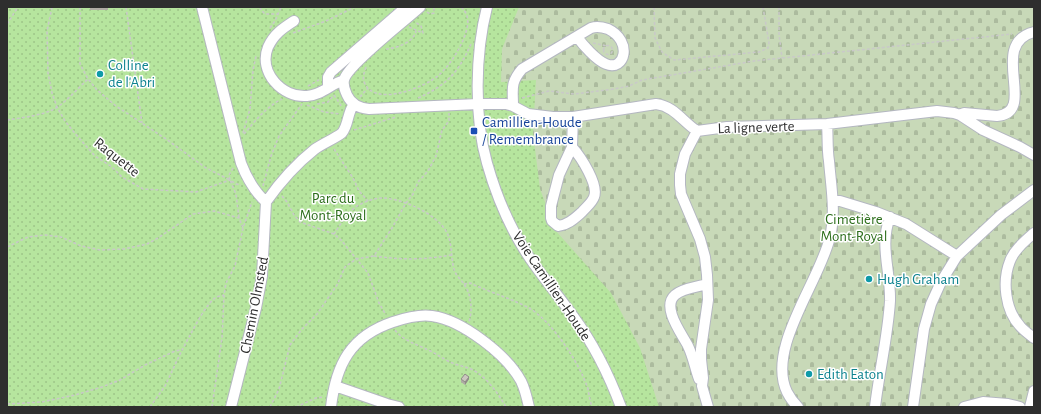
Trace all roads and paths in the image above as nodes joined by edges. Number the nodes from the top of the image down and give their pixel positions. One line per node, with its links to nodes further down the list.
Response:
1 (18, 7): 19 (path)
2 (52, 7): 46 (path)
3 (80, 7): 35 (path)
4 (126, 7): 52 (path)
5 (202, 7): 61 (street)
6 (260, 7): 17 (path)
7 (282, 7): 17 (path)
8 (355, 7): 23 (path)
9 (406, 7): 38 (street)
10 (434, 7): 16 (path)
11 (461, 7): 39 (path)
12 (488, 7): 44 (street, Voie Camillien-Houde)
13 (654, 7): 14 (path)
14 (764, 7)
15 (779, 7): 32 (path)
16 (424, 8): 36 (street)
17 (279, 14): 21 (path)
18 (294, 21): 38 (street)
19 (7, 24)
20 (415, 30): 20 (path); 28 (path)
21 (267, 32)
22 (1034, 32): 24 (street)
23 (290, 34)
24 (1023, 36): 32 (path); 48 (street)
25 (577, 37): 25 (street); 45 (street)
26 (472, 40): 41 (path)
27 (387, 45): 30 (path)
28 (386, 49)
29 (613, 49): 29 (path)
30 (382, 50)
31 (258, 52): 40 (path)
32 (782, 58): 45 (path)
33 (368, 65): 39 (path)
34 (321, 78): 37 (path)
35 (88, 79): 46 (path); 52 (path)
36 (344, 80): 38 (street); 43 (street)
37 (304, 87)
38 (328, 88)
39 (368, 88): 43 (path)
40 (286, 98)
41 (416, 98)
42 (297, 101): 61 (path)
43 (356, 102): 44 (street, La ligne verte); 55 (street)
44 (478, 104): 45 (street, La ligne verte); 59 (street, Voie Camillien-Houde)
45 (513, 104): 50 (street, La ligne verte)
46 (56, 107): 51 (path); 60 (path, Raquette)
47 (449, 112): 66 (path)
48 (960, 115): 53 (street, La ligne verte); 58 (street, La ligne verte)
49 (398, 117): 55 (path)
50 (573, 117): 54 (street, La ligne verte); 57 (street)
51 (7, 120)
52 (142, 123): 60 (path)
53 (827, 124): 54 (street, La ligne verte); 65 (street)
54 (697, 131): 78 (street)
55 (342, 133): 56 (street)
56 (329, 140): 63 (street); 64 (path)
57 (572, 147): 57 (street)
58 (1034, 155)
59 (487, 164): 99 (street, Voie Camillien-Houde); 100 (street, Voie Camillien-Houde)
60 (230, 180): 68 (path)
61 (259, 190): 63 (street); 69 (path)
62 (1034, 190): 75 (street)
63 (269, 198): 71 (path); 91 (street, Chemin Olmsted)
64 (368, 201): 66 (path); 71 (path)
65 (833, 201): 67 (street); 102 (street)
66 (406, 203): 73 (path); 74 (path)
67 (890, 217): 75 (street); 103 (street)
68 (239, 218): 69 (path); 72 (path)
69 (243, 228): 79 (path)
70 (1034, 233): 82 (street)
71 (334, 234): 76 (path)
72 (7, 247)
73 (451, 255): 74 (path); 77 (path)
74 (374, 256): 76 (path)
75 (958, 256): 104 (street)
76 (356, 259): 80 (path); 92 (path)
77 (464, 284): 81 (path); 98 (path)
78 (707, 284): 85 (street); 85 (street)
79 (224, 295): 83 (path); 90 (path)
80 (390, 323): 81 (street); 84 (street); 96 (path)
81 (466, 330): 97 (street)
82 (1034, 338)
83 (182, 350): 88 (path); 89 (path)
84 (335, 386): 94 (street); 95 (street)
85 (702, 386): 101 (street)
86 (1034, 391): 107 (street)
87 (328, 397): 93 (path)
88 (7, 404)
89 (150, 407)
90 (212, 407)
91 (230, 407)
92 (270, 407)
93 (296, 407)
94 (331, 407)
95 (399, 407)
96 (506, 407)
97 (529, 407)
98 (592, 407)
99 (616, 407)
100 (621, 407)
101 (708, 407)
102 (798, 407)
103 (875, 407)
104 (913, 407)
105 (964, 407): 106 (street)
106 (1020, 407)
107 (1030, 407)

